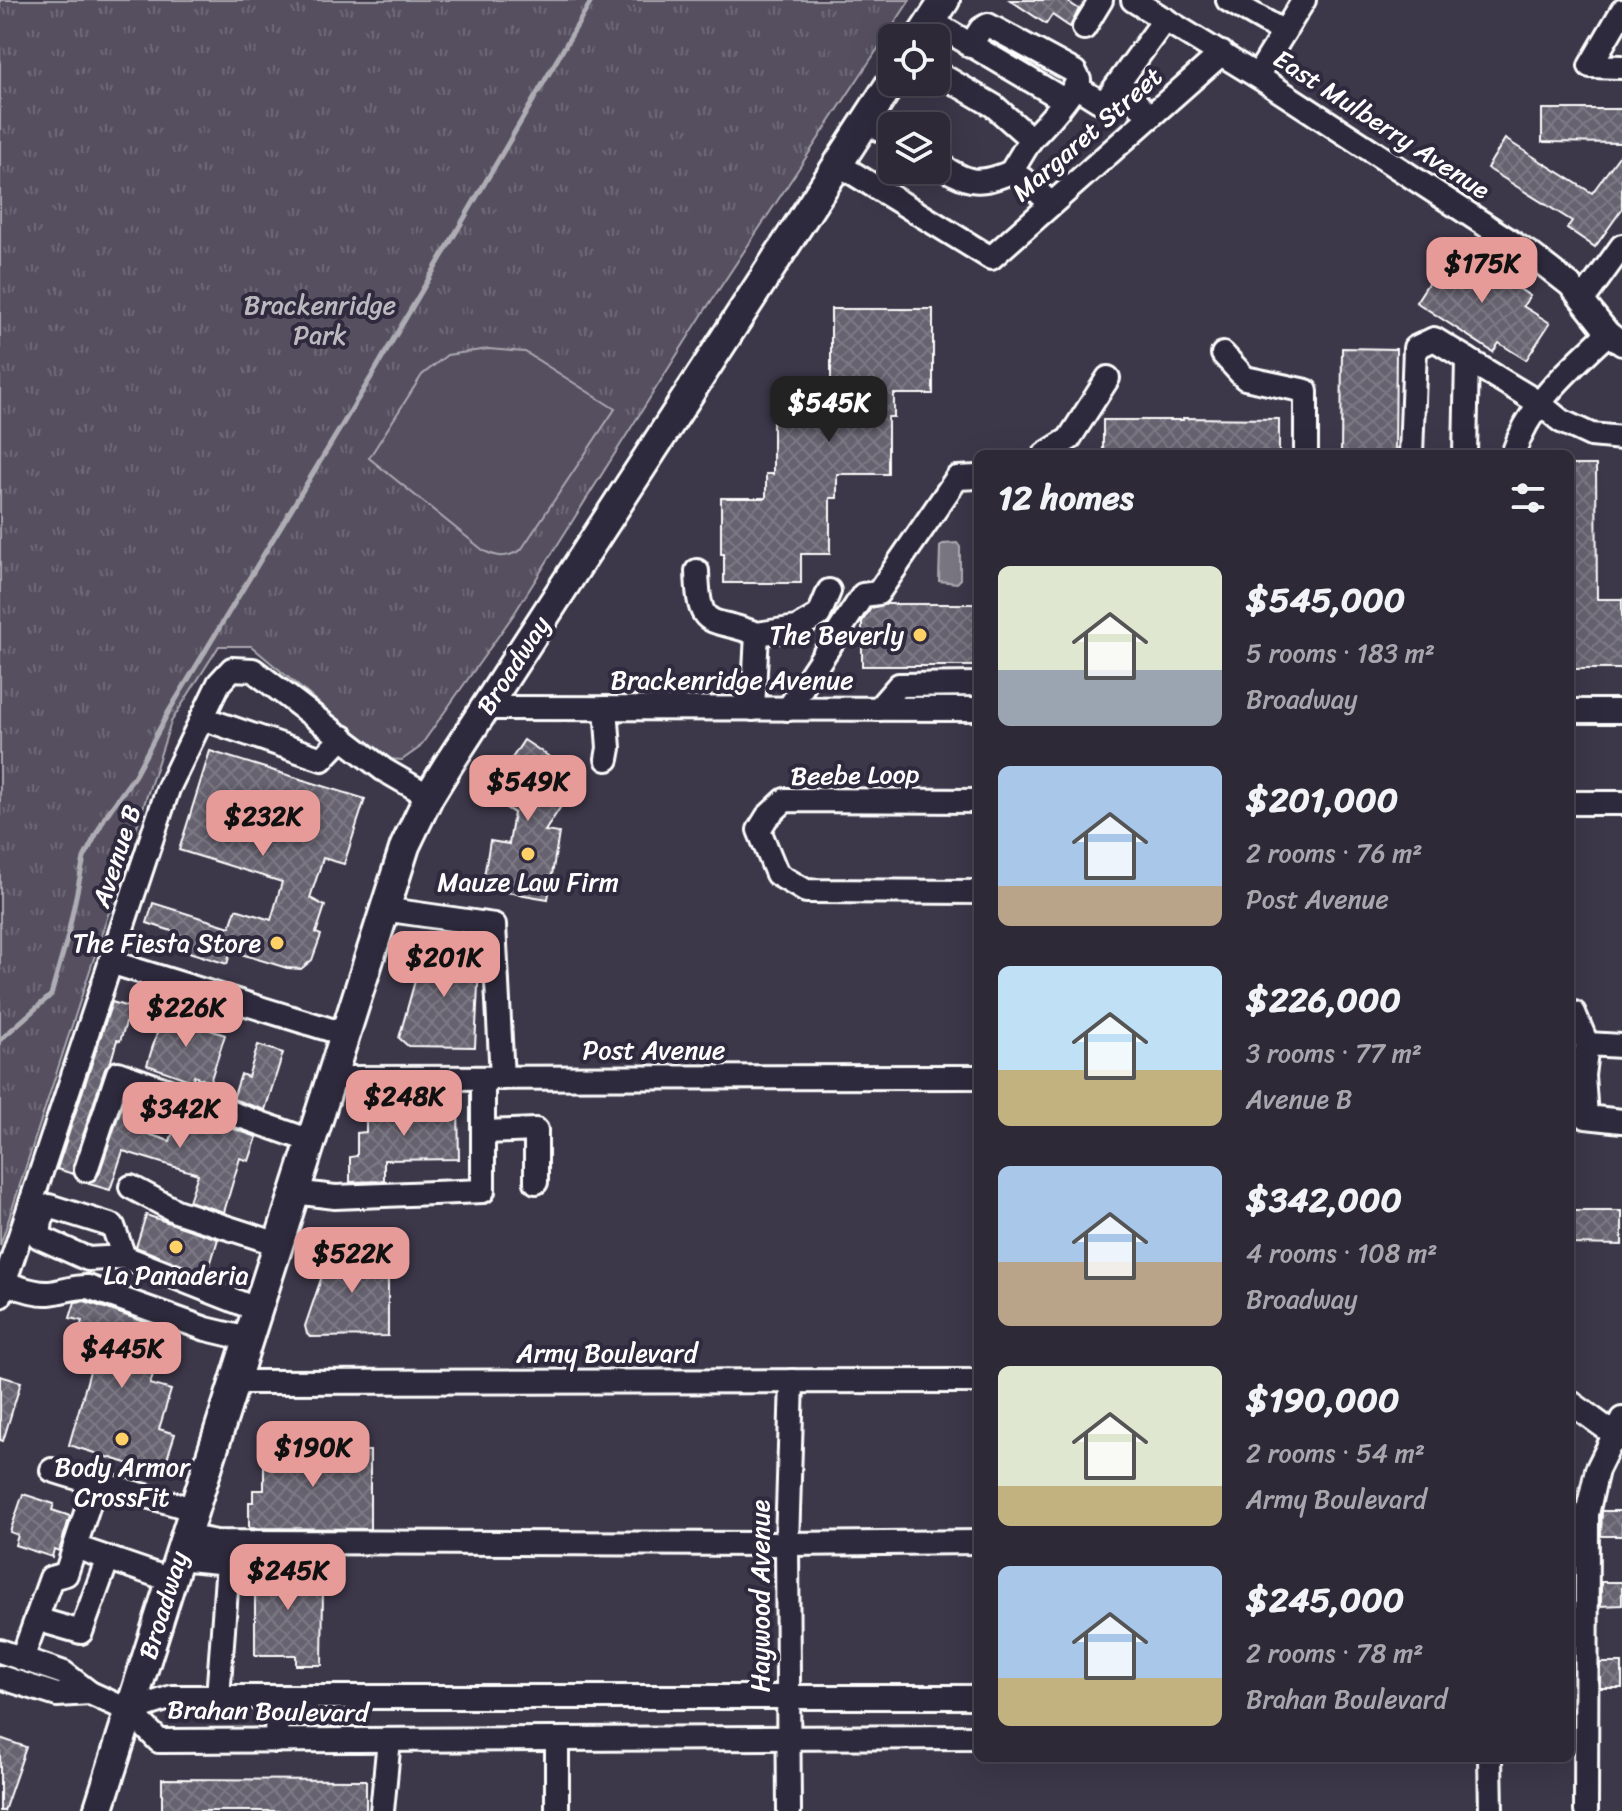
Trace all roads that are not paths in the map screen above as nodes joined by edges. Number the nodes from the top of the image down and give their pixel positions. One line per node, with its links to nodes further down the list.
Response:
1 (1101, 0): 7 (street)
2 (1228, 0): 8 (street)
3 (1304, 0): 8 (street)
4 (1150, 7): 9 (street, East Mulberry Avenue); 13 (street)
5 (1622, 11): 10 (street)
6 (932, 20): 14 (street)
7 (1084, 28)
8 (1284, 32): 11 (street)
9 (1222, 53): 11 (street, East Mulberry Avenue); 16 (street, Margaret Street)
10 (1622, 67)
11 (1257, 76): 25 (street, East Mulberry Avenue)
12 (950, 80): 19 (street)
13 (1119, 84): 14 (street); 16 (street)
14 (1070, 93): 19 (street)
15 (882, 96): 17 (main road, Broadway)
16 (1150, 117): 23 (street, Margaret Street)
17 (866, 121): 18 (street); 20 (main road, Broadway)
18 (878, 128)
19 (1031, 139): 22 (street)
20 (838, 164): 23 (street, Margaret Street); 42 (main road, Broadway)
21 (950, 172): 22 (street)
22 (1011, 172): 23 (street)
23 (1051, 204)
24 (1622, 246): 25 (street)
25 (1583, 300): 26 (street, East Mulberry Avenue)
26 (1615, 338): 30 (street)
27 (1223, 354): 33 (street)
28 (1467, 359): 30 (street); 34 (street); 35 (street)
29 (1108, 378): 32 (street)
30 (1539, 403): 31 (street); 36 (street)
31 (1622, 438)
32 (1051, 450)
33 (1306, 450)
34 (1411, 450)
35 (1465, 450)
36 (1515, 450)
37 (974, 477): 45 (street)
38 (697, 571): 40 (street)
39 (829, 591): 40 (street)
40 (757, 634): 44 (street)
41 (973, 684): 46 (street); 47 (street)
42 (485, 708): 43 (street, Brackenridge Avenue); 53 (main road, Broadway)
43 (606, 708): 44 (street, Brackenridge Avenue); 52 (street)
44 (753, 709): 45 (street, Brackenridge Avenue)
45 (788, 709): 46 (street, Brackenridge Avenue)
46 (878, 709): 47 (street, Brackenridge Avenue)
47 (967, 709)
48 (1574, 711): 49 (street)
49 (1622, 711)
50 (202, 718): 51 (street); 51 (street, Avenue B); 59 (street, Avenue B)
51 (343, 737): 53 (street, Avenue B)
52 (607, 759)
53 (429, 796): 58 (main road, Broadway)
54 (974, 801): 57 (street, Beebe Loop)
55 (1574, 803): 56 (street)
56 (1622, 803)
57 (974, 892)
58 (383, 909): 61 (main road, Broadway); 66 (street)
59 (110, 962): 61 (street); 74 (street, Avenue B)
60 (1574, 1013): 62 (street)
61 (344, 1034): 65 (main road, Broadway)
62 (1587, 1044): 63 (street); 67 (street)
63 (1622, 1046)
64 (974, 1077): 66 (street, Post Avenue)
65 (330, 1078): 66 (street, Post Avenue); 69 (main road, Broadway)
66 (492, 1078): 68 (street)
67 (1622, 1121)
68 (483, 1132): 71 (street); 73 (street)
69 (311, 1141): 70 (street); 73 (main road, Broadway)
70 (86, 1170)
71 (536, 1182)
72 (131, 1187): 75 (street)
73 (294, 1192): 75 (main road, Broadway)
74 (34, 1218): 76 (street); 76 (street); 77 (street, Avenue B)
75 (278, 1244): 78 (main road, Broadway)
76 (124, 1257): 78 (street)
77 (2, 1289): 79 (street)
78 (258, 1310): 79 (main road, Broadway)
79 (248, 1339): 82 (main road, Broadway)
80 (792, 1381): 81 (street, Army Boulevard); 82 (street, Army Boulevard); 88 (street, Haywood Avenue)
81 (974, 1381)
82 (236, 1382): 89 (main road, Broadway)
83 (1574, 1404): 84 (street)
84 (1619, 1431): 113 (street)
85 (52, 1470): 86 (street)
86 (95, 1485): 89 (street); 90 (street)
87 (974, 1542): 88 (street)
88 (787, 1544): 89 (street); 98 (street, Haywood Avenue)
89 (182, 1546): 91 (street); 97 (street); 101 (main road, Broadway)
90 (75, 1547): 91 (street); 92 (street)
91 (108, 1558): 92 (street)
92 (36, 1619): 94 (street)
93 (0, 1651): 94 (street)
94 (22, 1659): 96 (street)
95 (0, 1677): 96 (street)
96 (90, 1693): 101 (street)
97 (218, 1697): 100 (street, Brahan Boulevard); 101 (street, Brahan Boulevard)
98 (787, 1697): 99 (street, Brahan Boulevard); 100 (street, Brahan Boulevard); 102 (street, Haywood Avenue)
99 (974, 1697)
100 (277, 1698): 106 (street)
101 (130, 1711): 106 (street, Brahan Boulevard); 108 (main road, Broadway)
102 (787, 1737): 103 (street, Brahan Boulevard); 104 (street, Brahan Boulevard); 111 (street, Haywood Avenue)
103 (974, 1737)
104 (557, 1739): 105 (street, Brahan Boulevard); 110 (street)
105 (389, 1740): 106 (street, Brahan Boulevard); 109 (street)
106 (276, 1741)
107 (1490, 1762): 112 (street)
108 (98, 1811)
109 (382, 1811)
110 (557, 1811)
111 (789, 1811)
112 (1491, 1811)
113 (1586, 1811)

